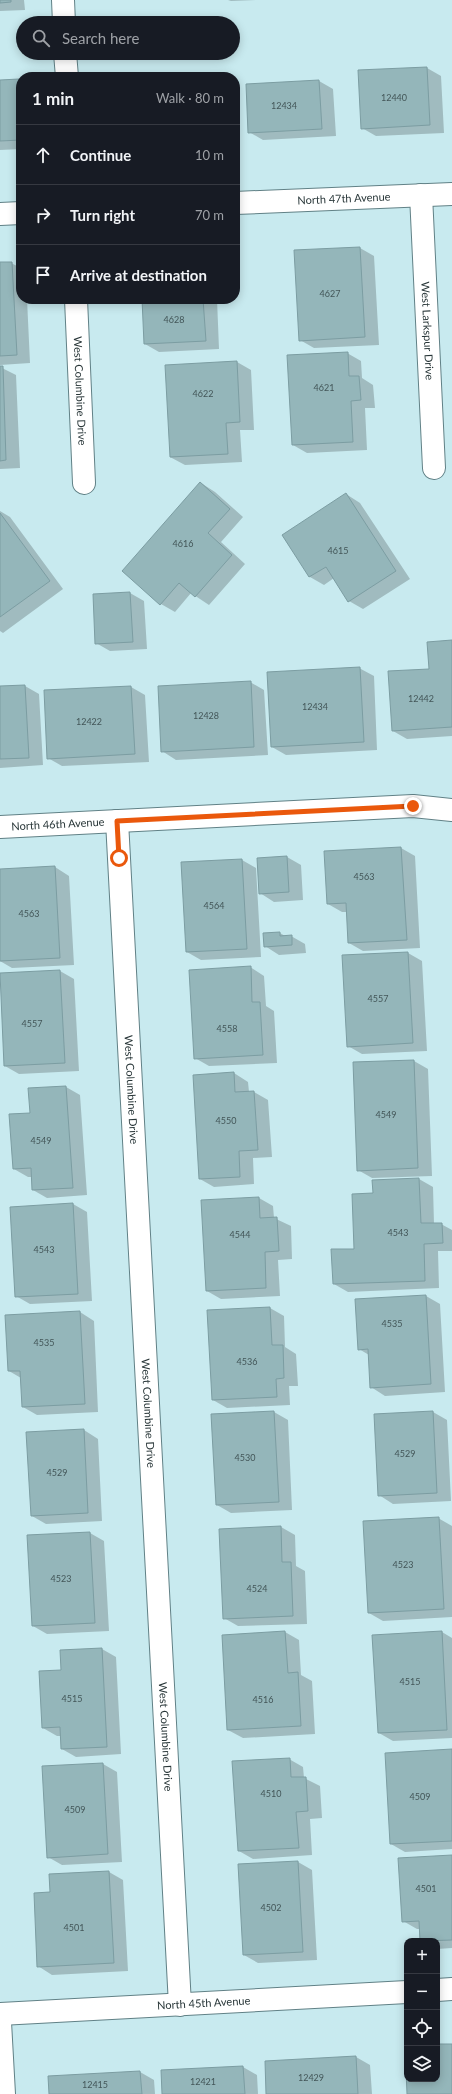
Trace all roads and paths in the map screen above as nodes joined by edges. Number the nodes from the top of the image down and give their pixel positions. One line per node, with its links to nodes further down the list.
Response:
1 (63, 0): 2 (street)
2 (64, 16)
3 (66, 60): 4 (street)
4 (67, 72)
5 (452, 194): 6 (street, North 47th Avenue)
6 (421, 195): 7 (street, North 47th Avenue); 11 (street, West Larkspur Drive)
7 (240, 203)
8 (16, 212): 9 (street)
9 (0, 214)
10 (76, 304): 12 (street, West Columbine Drive)
11 (434, 468)
12 (84, 483)
13 (452, 810): 14 (street, North 46th Avenue)
14 (117, 821): 15 (street, North 46th Avenue); 19 (street, West Columbine Drive)
15 (0, 827)
16 (440, 1990): 17 (street)
17 (452, 1990)
18 (404, 1992): 19 (street, North 45th Avenue)
19 (180, 2005): 20 (street, North 45th Avenue)
20 (0, 2014)
21 (0, 2022): 22 (street)
22 (4, 2094)

